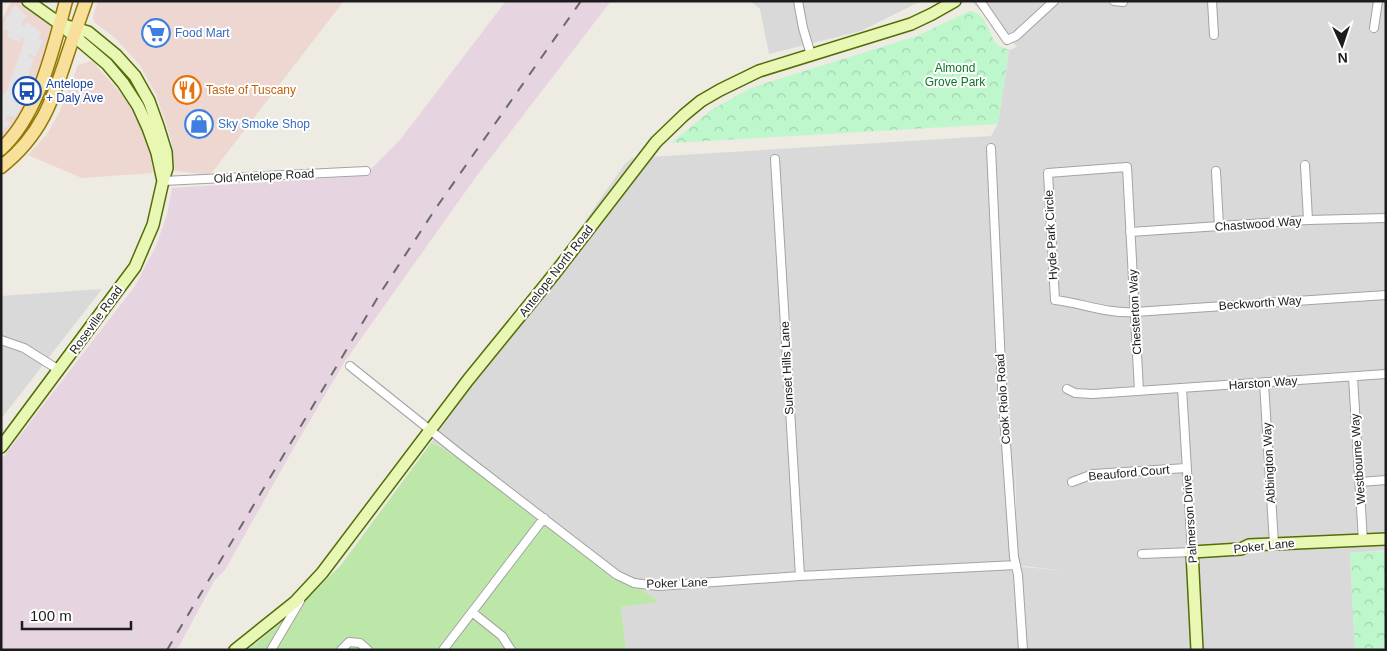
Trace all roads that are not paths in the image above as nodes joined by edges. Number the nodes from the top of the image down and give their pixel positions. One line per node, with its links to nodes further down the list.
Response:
1 (28, 1): 10 (main road, Roseville Road)
2 (66, 1): 10 (main road)
3 (86, 1): 12 (main road)
4 (798, 1): 14 (street)
5 (956, 1): 14 (main road, Antelope North Road)
6 (980, 1): 7 (street)
7 (1054, 1)
8 (1212, 1): 13 (street)
9 (1378, 1): 11 (street)
10 (60, 24): 12 (main road, Roseville Road); 16 (main road)
11 (1374, 28)
12 (75, 33): 19 (main road); 22 (main road, Roseville Road)
13 (1214, 35)
14 (811, 55): 38 (main road, Antelope North Road)
15 (991, 148): 50 (street, Cook Riolo Road)
16 (1, 149)
17 (775, 159): 51 (street, Sunset Hills Lane)
18 (1305, 165): 24 (street)
19 (1, 167)
20 (366, 171): 22 (street, Old Antelope Road)
21 (1216, 171): 25 (street)
22 (162, 181): 31 (main road, Roseville Road)
23 (1386, 218): 24 (street, Chastwood Way)
24 (1308, 220): 25 (street, Chastwood Way)
25 (1219, 226): 26 (street, Chastwood Way)
26 (1130, 232): 28 (street, Chesterton Way); 28 (street, Hyde Park Circle)
27 (1386, 295): 28 (street, Beckworth Way)
28 (1135, 312): 37 (street, Chesterton Way)
29 (1, 340): 31 (street)
30 (350, 366): 38 (street, Poker Lane)
31 (59, 370): 39 (main road, Roseville Road)
32 (1386, 374): 33 (street, Harston Way)
33 (1353, 377): 34 (street, Harston Way); 43 (street, Westbourne Way)
34 (1264, 383): 35 (street, Harston Way); 47 (street, Abbington Way)
35 (1182, 388): 37 (street, Harston Way); 40 (street, Palmerson Drive)
36 (1066, 390): 37 (street, Harston Way)
37 (1139, 391)
38 (431, 430): 44 (street, Poker Lane); 52 (main road, Antelope North Road)
39 (1, 446)
40 (1186, 468): 42 (street, Beauford Court); 48 (street, Palmerson Drive)
41 (1386, 480): 43 (street)
42 (1072, 482)
43 (1360, 482): 46 (street, Westbourne Way)
44 (544, 518): 51 (street, Poker Lane); 53 (street)
45 (1386, 539): 46 (main road, Poker Lane)
46 (1363, 541): 47 (main road, Poker Lane)
47 (1274, 544): 48 (main road, Poker Lane)
48 (1192, 552): 49 (street, Poker Lane); 61 (main road, Palmerson Drive)
49 (1142, 554)
50 (1016, 565): 51 (street, Poker Lane); 60 (street, Cook Riolo Road)
51 (800, 576)
52 (305, 593): 54 (main road, Antelope North Road); 55 (street)
53 (472, 612): 58 (street); 59 (street)
54 (235, 650)
55 (271, 650)
56 (341, 650): 57 (street)
57 (368, 650)
58 (444, 650)
59 (511, 650)
60 (1023, 650)
61 (1196, 650)

